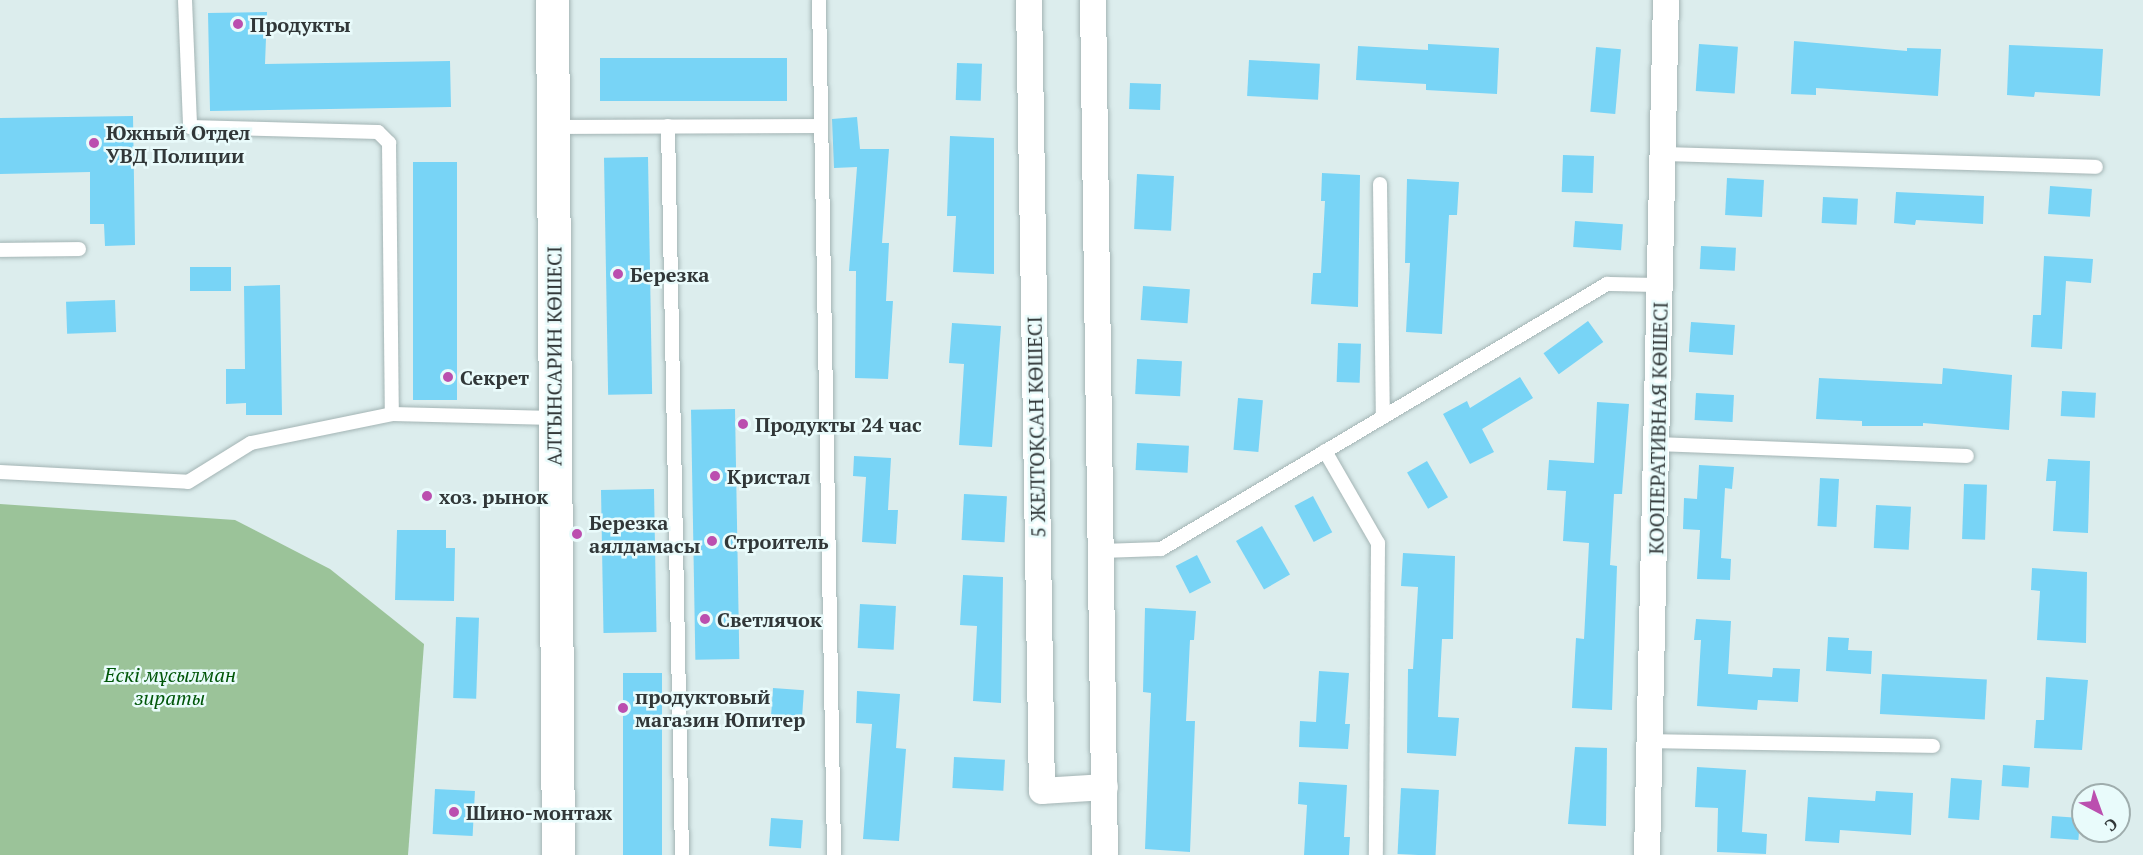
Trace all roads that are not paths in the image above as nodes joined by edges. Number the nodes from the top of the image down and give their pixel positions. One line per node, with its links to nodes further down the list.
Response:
1 (185, 0): 16 (lane)
2 (552, 0): 9 (street, АЛТЫНСАРИН КӨШЕСІ)
3 (819, 0): 8 (lane)
4 (1029, 0): 26 (street, 5 ЖЕЛТОҚСАН КӨШЕСІ)
5 (1093, 0): 23 (street)
6 (1666, 0): 10 (street, КООПЕРАТИВНАЯ КӨШЕСІ)
7 (668, 126): 8 (lane); 9 (lane); 28 (lane)
8 (821, 126): 29 (lane)
9 (552, 127): 18 (street, АЛТЫНСАРИН КӨШЕСІ)
10 (1663, 154): 11 (lane); 15 (street, КООПЕРАТИВНАЯ КӨШЕСІ)
11 (2096, 167)
12 (1380, 184): 17 (lane)
13 (80, 249): 14 (lane)
14 (0, 250)
15 (1660, 285): 17 (lane); 19 (street, КООПЕРАТИВНАЯ КӨШЕСІ)
16 (392, 414): 18 (lane); 22 (lane)
17 (1383, 417): 20 (lane)
18 (554, 418): 27 (street, АЛТЫНСАРИН КӨШЕСІ)
19 (1657, 444): 21 (lane); 24 (street, КООПЕРАТИВНАЯ КӨШЕСІ)
20 (1325, 451): 23 (lane); 31 (lane)
21 (1967, 456)
22 (0, 472)
23 (1101, 551): 26 (street)
24 (1651, 741): 25 (lane); 32 (street, КООПЕРАТИВНАЯ КӨШЕСІ)
25 (1933, 747)
26 (1105, 787): 30 (street)
27 (558, 855)
28 (682, 855)
29 (834, 855)
30 (1105, 855)
31 (1376, 855)
32 (1647, 855)

